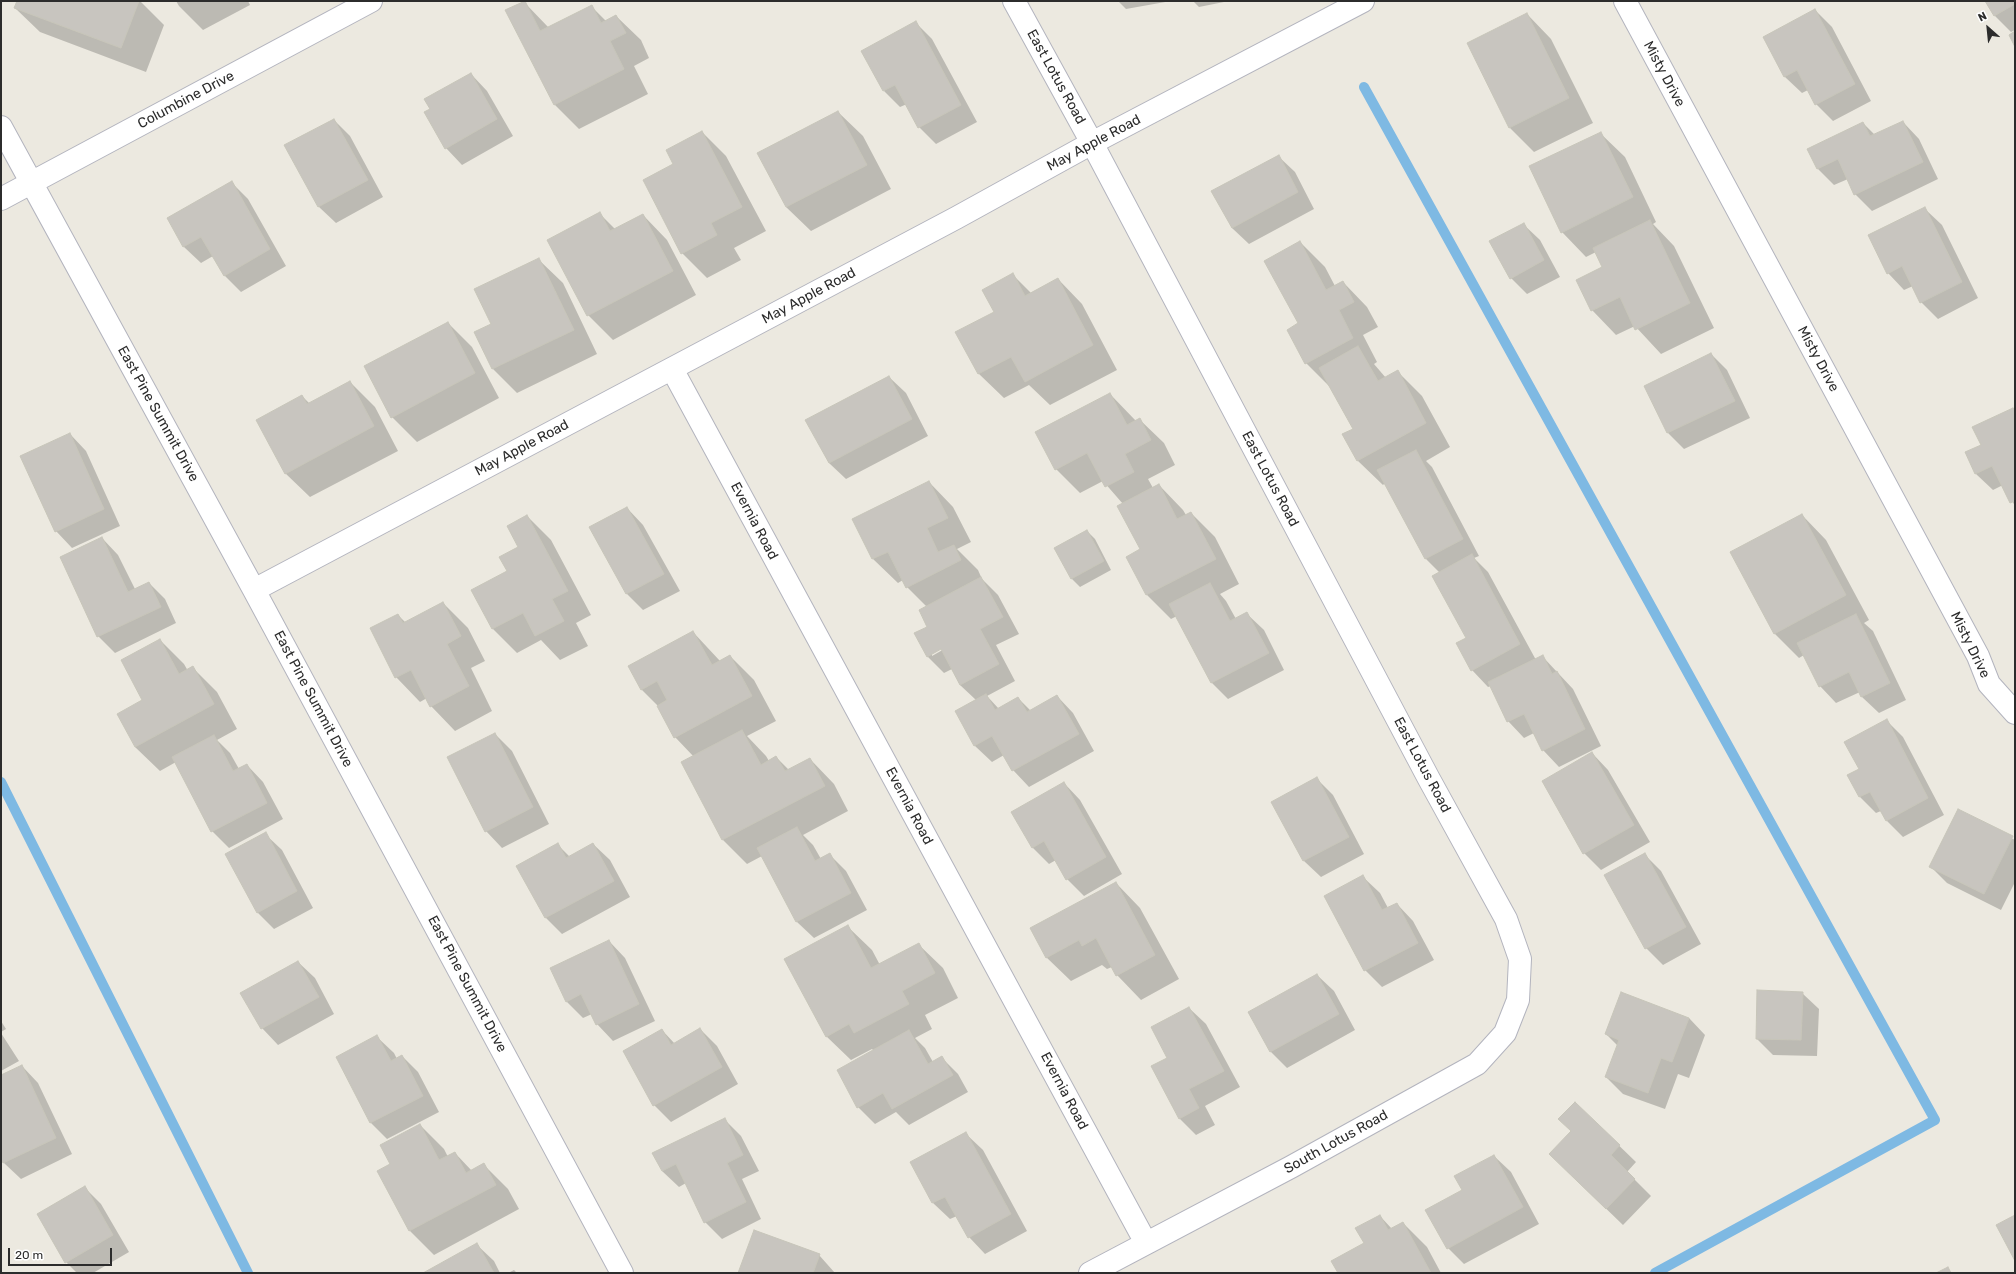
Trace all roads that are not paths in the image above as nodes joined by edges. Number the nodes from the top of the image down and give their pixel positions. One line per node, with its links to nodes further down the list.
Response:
1 (371, 1): 7 (street, Columbine Drive)
2 (1014, 1): 6 (street, East Lotus Road)
3 (1363, 1): 6 (street, May Apple Road)
4 (1625, 1): 11 (street, Misty Drive)
5 (1, 127): 7 (street, East Pine Summit Drive)
6 (1092, 143): 9 (street, May Apple Road); 12 (street, East Lotus Road)
7 (31, 182): 8 (street, Columbine Drive); 10 (street, East Pine Summit Drive)
8 (1, 198)
9 (672, 369): 10 (street, May Apple Road); 13 (street, Evernia Road)
10 (254, 590): 14 (street, East Pine Summit Drive)
11 (2015, 713)
12 (1520, 959): 13 (street, South Lotus Road)
13 (1146, 1243): 15 (street, South Lotus Road)
14 (622, 1273)
15 (1090, 1273)

